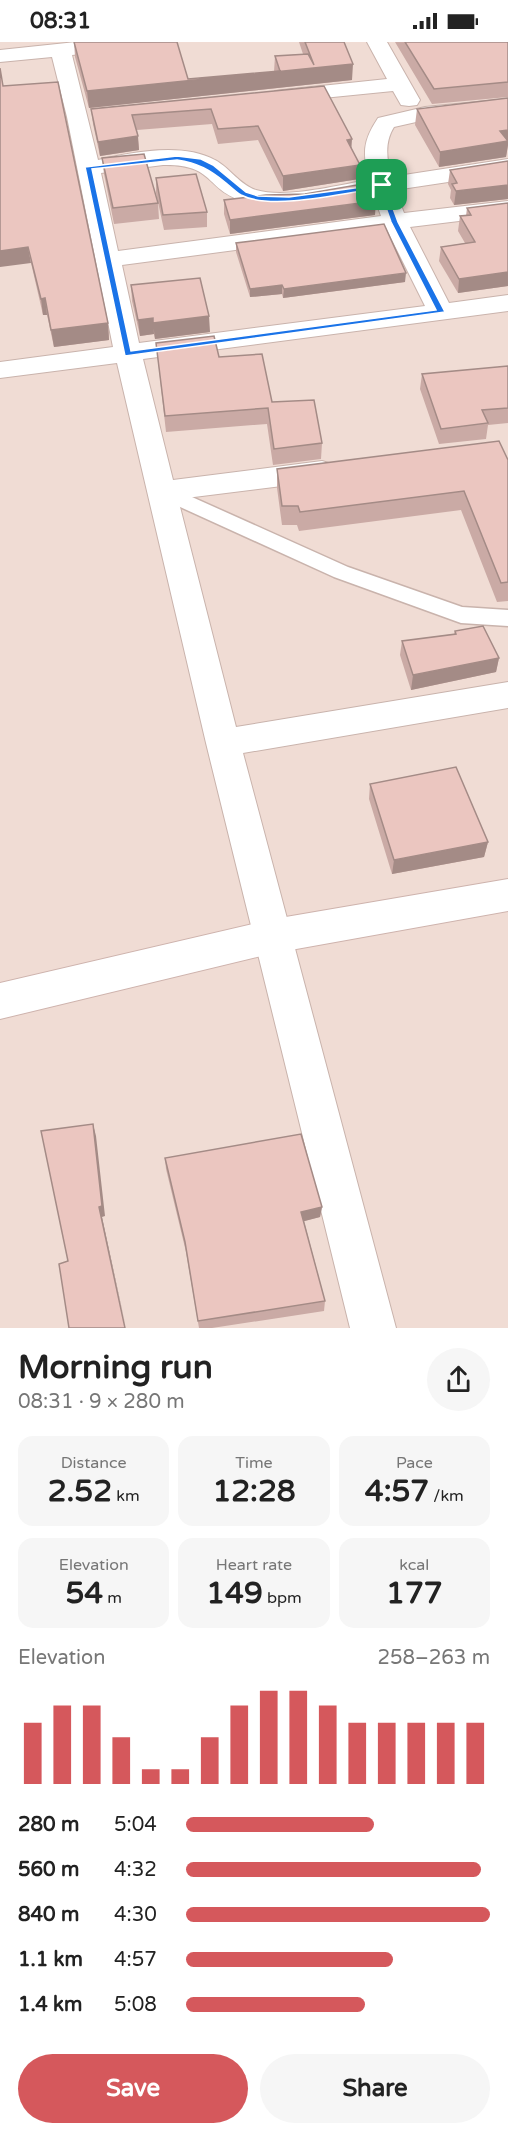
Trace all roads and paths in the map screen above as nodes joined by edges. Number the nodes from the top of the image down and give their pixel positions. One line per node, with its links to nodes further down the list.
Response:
1 (135, 42): 3 (street)
2 (377, 42): 5 (street)
3 (61, 50): 4 (street); 10 (street)
4 (0, 56)
5 (400, 84): 6 (street); 8 (street)
6 (258, 99)
7 (508, 105): 8 (street)
8 (418, 115): 11 (street)
9 (508, 166): 11 (street)
10 (88, 167): 11 (street); 14 (street)
11 (382, 185): 13 (street)
12 (508, 208): 13 (street)
13 (394, 222): 14 (street); 16 (street)
14 (107, 260): 17 (street)
15 (508, 303): 16 (street)
16 (441, 312): 17 (street)
17 (128, 354): 18 (street); 20 (street)
18 (0, 370)
19 (353, 467): 20 (street)
20 (163, 491): 21 (lane); 23 (street)
21 (508, 618)
22 (508, 695): 23 (street)
23 (223, 743): 25 (street)
24 (508, 895): 25 (street)
25 (274, 936): 26 (street); 27 (street)
26 (0, 1001)
27 (373, 1328)

